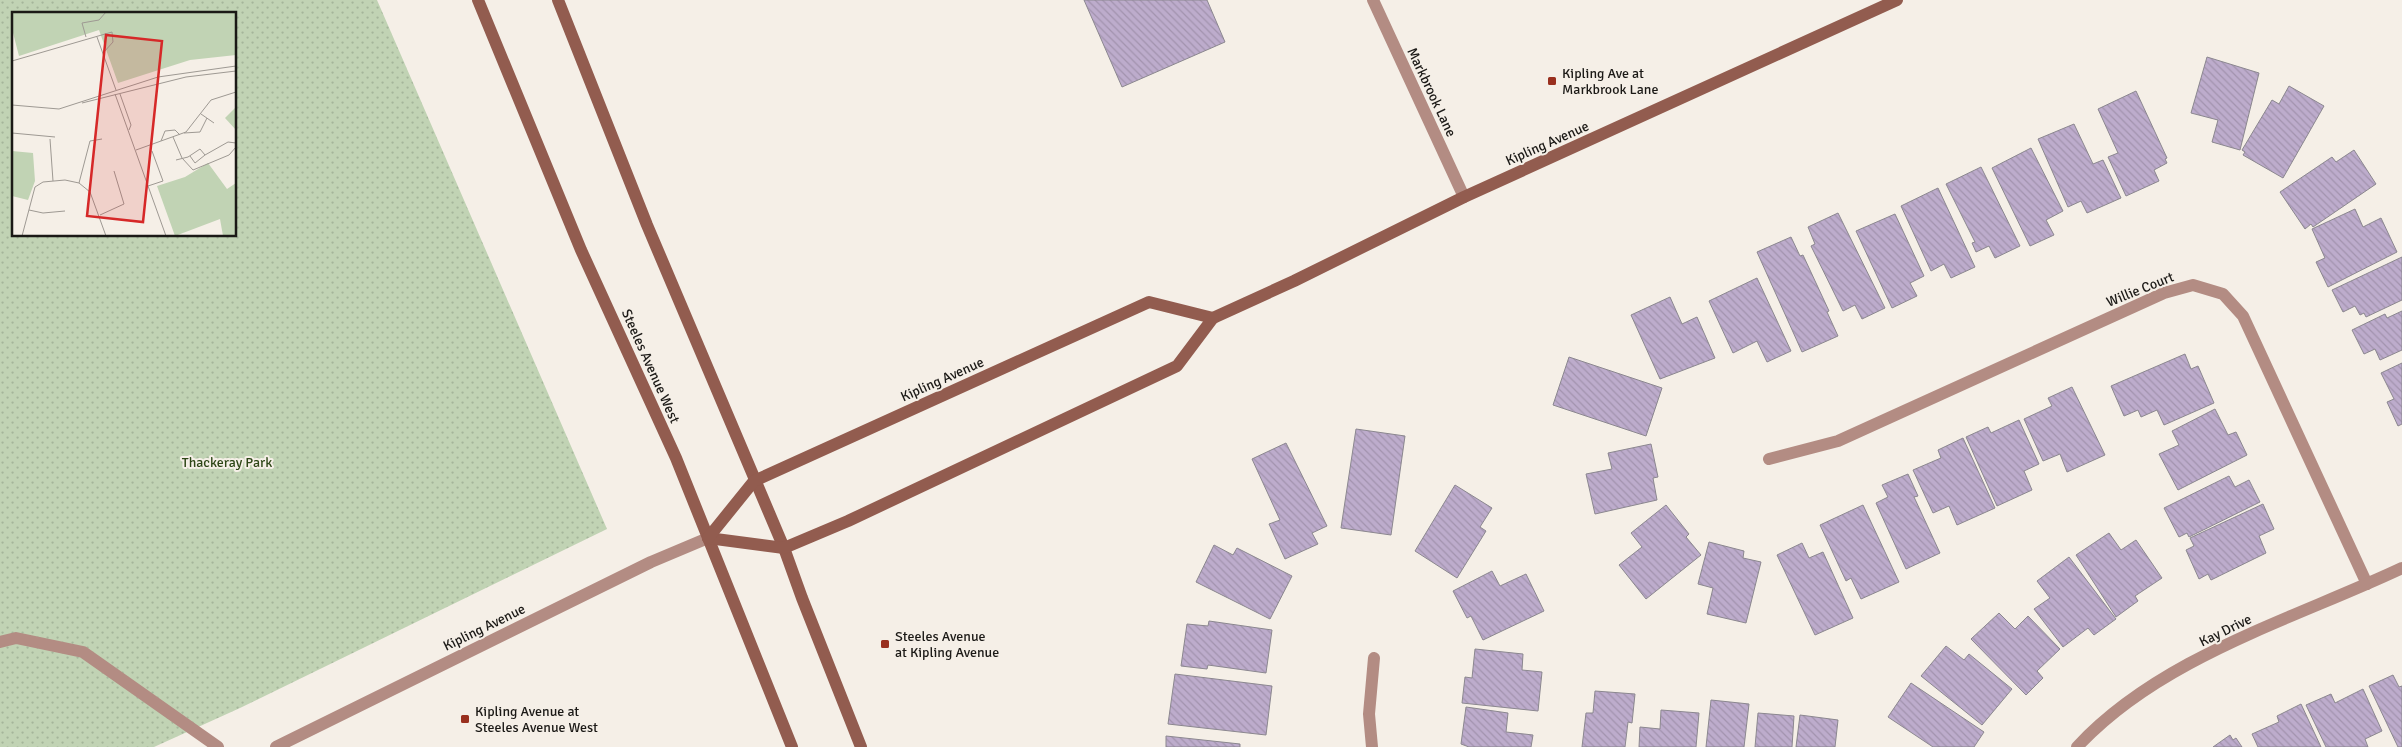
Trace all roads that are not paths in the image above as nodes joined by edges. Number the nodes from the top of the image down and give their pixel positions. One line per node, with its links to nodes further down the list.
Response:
1 (478, 0): 9 (main road, Steeles Avenue West)
2 (558, 0): 8 (main road)
3 (1373, 0): 5 (street, Markbrook Lane)
4 (1897, 0): 5 (main road, Kipling Avenue)
5 (1464, 197): 6 (main road, Kipling Avenue)
6 (1213, 318): 8 (main road, Kipling Avenue); 10 (main road, Kipling Avenue)
7 (1769, 459): 12 (street, Willie Court)
8 (754, 481): 9 (main road, Kipling Avenue); 10 (main road)
9 (708, 538): 10 (main road); 16 (street, Kipling Avenue); 17 (main road, Steeles Avenue West)
10 (784, 548): 18 (main road)
11 (2402, 568): 12 (street, Kay Drive)
12 (2368, 584): 20 (street, Kay Drive)
13 (0, 642): 15 (street)
14 (1374, 658): 19 (street)
15 (218, 747)
16 (276, 747)
17 (792, 747)
18 (861, 747)
19 (1372, 747)
20 (2077, 747)

